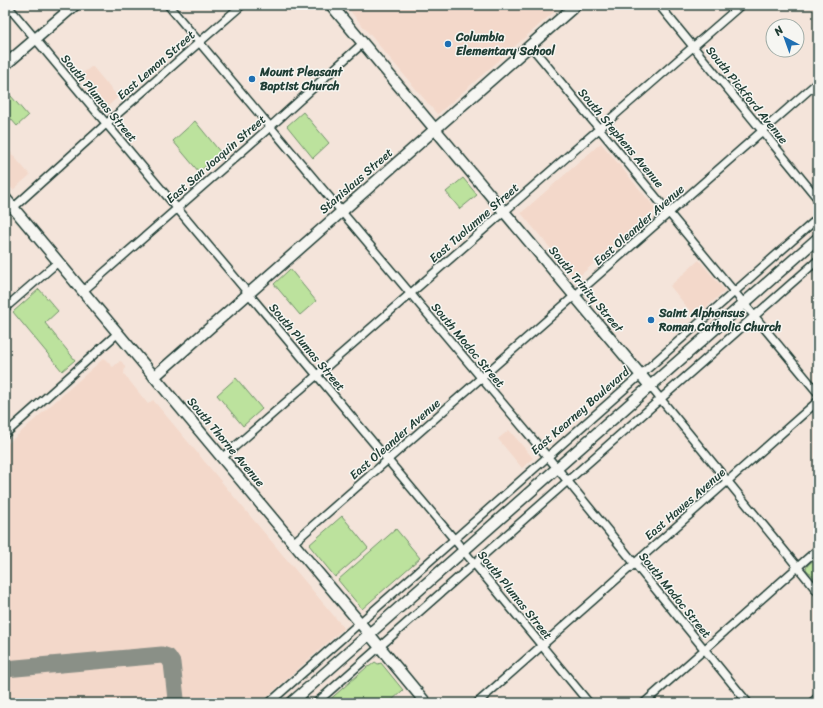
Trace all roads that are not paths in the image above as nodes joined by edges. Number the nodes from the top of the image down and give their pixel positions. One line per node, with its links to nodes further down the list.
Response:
1 (7, 5): 9 (street, South Plumas Street)
2 (75, 5): 9 (main road)
3 (168, 5): 10 (street, South Modoc Street)
4 (242, 5): 10 (street, East Lemon Street)
5 (331, 5): 11 (main road, South Trinity Street)
6 (576, 5): 12 (main road, Stanislaus Street)
7 (659, 5): 13 (street, South Pickford Avenue)
8 (741, 5): 13 (street, East Tuolumne Street)
9 (36, 39): 14 (main road); 16 (street, South Plumas Street)
10 (199, 42): 16 (street, East Lemon Street); 17 (street, South Modoc Street)
11 (363, 43): 17 (street, East San Joaquin Street); 18 (main road, South Trinity Street)
12 (530, 45): 18 (main road, Stanislaus Street); 19 (street, South Stephens Avenue)
13 (693, 47): 19 (street, East Tuolumne Street); 20 (street, South Pickford Avenue)
14 (5, 65)
15 (818, 82): 20 (street, East Oleander Avenue)
16 (106, 124): 23 (street, East Lemon Street); 24 (street, South Plumas Street)
17 (270, 127): 24 (street, East San Joaquin Street); 25 (street, South Modoc Street)
18 (435, 129): 25 (main road, Stanislaus Street); 26 (main road, South Trinity Street)
19 (599, 129): 26 (street, East Tuolumne Street); 27 (street, South Stephens Avenue)
20 (762, 131): 22 (street, South Pickford Avenue); 27 (street, East Oleander Avenue)
21 (5, 198): 23 (main road, South Thorne Avenue)
22 (818, 199)
23 (13, 208): 31 (main road, South Thorne Avenue)
24 (177, 208): 32 (street, East San Joaquin Street); 34 (street, South Plumas Street)
25 (341, 212): 34 (main road, Stanislaus Street); 35 (street, South Modoc Street)
26 (504, 212): 35 (street, East Tuolumne Street); 36 (main road, South Trinity Street)
27 (669, 213): 33 (street, South Stephens Avenue); 36 (street, East Oleander Avenue)
28 (818, 218): 33 (street, East Kearney Boulevard)
29 (818, 238): 37 (main road)
30 (818, 260): 39 (street)
31 (58, 262): 32 (main road, South Thorne Avenue); 38 (street)
32 (83, 291): 40 (main road, South Thorne Avenue)
33 (734, 292): 37 (street, South Stephens Avenue); 42 (street, East Kearney Boulevard)
34 (248, 294): 41 (street, South Plumas Street); 43 (main road, Stanislaus Street)
35 (410, 294): 41 (street, East Tuolumne Street); 44 (street, South Modoc Street)
36 (575, 296): 42 (main road, South Trinity Street); 44 (street, East Oleander Avenue)
37 (744, 303): 39 (street, South Stephens Avenue); 45 (main road)
38 (5, 308)
39 (754, 316): 46 (street, South Stephens Avenue); 47 (street)
40 (118, 333): 43 (main road, South Thorne Avenue); 49 (street)
41 (317, 375): 51 (street, East Tuolumne Street); 52 (street, South Plumas Street)
42 (640, 375): 45 (main road, South Trinity Street); 50 (street, East Kearney Boulevard)
43 (154, 376): 51 (main road, South Thorne Avenue)
44 (482, 378): 50 (street, South Modoc Street); 52 (street, East Oleander Avenue)
45 (650, 386): 47 (street, South Trinity Street); 53 (main road)
46 (818, 393)
47 (660, 399): 54 (street); 55 (street, South Trinity Street)
48 (818, 401): 55 (street, East Hawes Avenue)
49 (5, 434)
50 (548, 457): 53 (street, South Modoc Street); 56 (street, East Kearney Boulevard)
51 (222, 458): 57 (main road, South Thorne Avenue)
52 (388, 460): 56 (street, South Plumas Street); 57 (street, East Oleander Avenue)
53 (557, 468): 54 (street, South Modoc Street); 59 (main road)
54 (568, 481): 60 (street); 61 (street, South Modoc Street)
55 (727, 481): 61 (street, East Hawes Avenue); 62 (street, South Trinity Street)
56 (454, 539): 59 (street, South Plumas Street); 64 (street, East Kearney Boulevard)
57 (293, 543): 64 (main road, South Thorne Avenue)
58 (818, 549): 62 (street)
59 (464, 550): 60 (street, South Plumas Street); 65 (main road)
60 (474, 563): 66 (street, South Plumas Street); 67 (street)
61 (635, 563): 66 (street, East Hawes Avenue); 68 (street, South Modoc Street)
62 (798, 567): 63 (street, South Trinity Street); 68 (street)
63 (818, 592)
64 (360, 622): 65 (main road, South Thorne Avenue); 70 (street, East Kearney Boulevard)
65 (369, 634): 67 (main road, South Thorne Avenue); 71 (main road)
66 (542, 646): 74 (street, East Hawes Avenue); 75 (street, South Plumas Street)
67 (380, 647): 72 (street); 73 (main road, South Thorne Avenue)
68 (704, 650): 76 (street); 77 (street, South Modoc Street)
69 (818, 697): 78 (street)
70 (269, 703)
71 (291, 703)
72 (316, 703)
73 (426, 703)
74 (477, 703)
75 (589, 703)
76 (644, 703)
77 (748, 703)
78 (811, 703)

